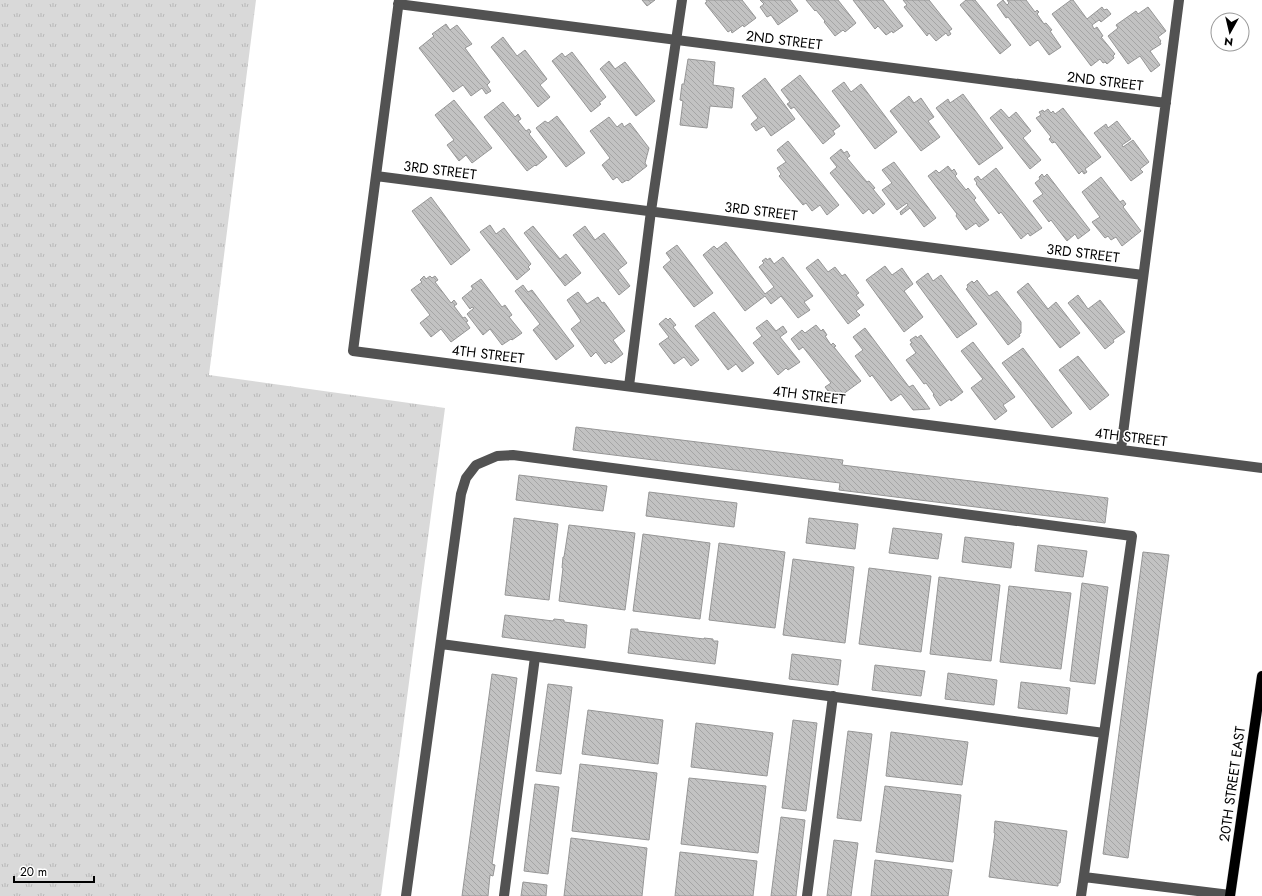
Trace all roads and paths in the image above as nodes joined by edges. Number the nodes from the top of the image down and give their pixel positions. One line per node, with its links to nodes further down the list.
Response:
1 (682, 0): 4 (street)
2 (1179, 0): 5 (street)
3 (398, 2): 4 (street, 2ND STREET); 6 (street)
4 (677, 40): 5 (street, 2ND STREET); 7 (street)
5 (1166, 103): 8 (street)
6 (376, 176): 7 (street, 3RD STREET); 9 (street, 4TH STREET)
7 (651, 211): 8 (street, 3RD STREET); 9 (street)
8 (1143, 275): 10 (street)
9 (629, 386): 10 (street, 4TH STREET)
10 (1121, 450): 11 (street, 4TH STREET)
11 (1262, 468)
12 (441, 644): 13 (street); 16 (street); 18 (street)
13 (535, 657): 15 (street); 19 (street)
14 (1262, 676): 22 (main road, 20TH STREET EAST)
15 (832, 696): 16 (street); 20 (street)
16 (1104, 733): 17 (street)
17 (1084, 877): 21 (street); 22 (street)
18 (406, 896)
19 (504, 896)
20 (807, 896)
21 (1081, 896)
22 (1230, 896)

